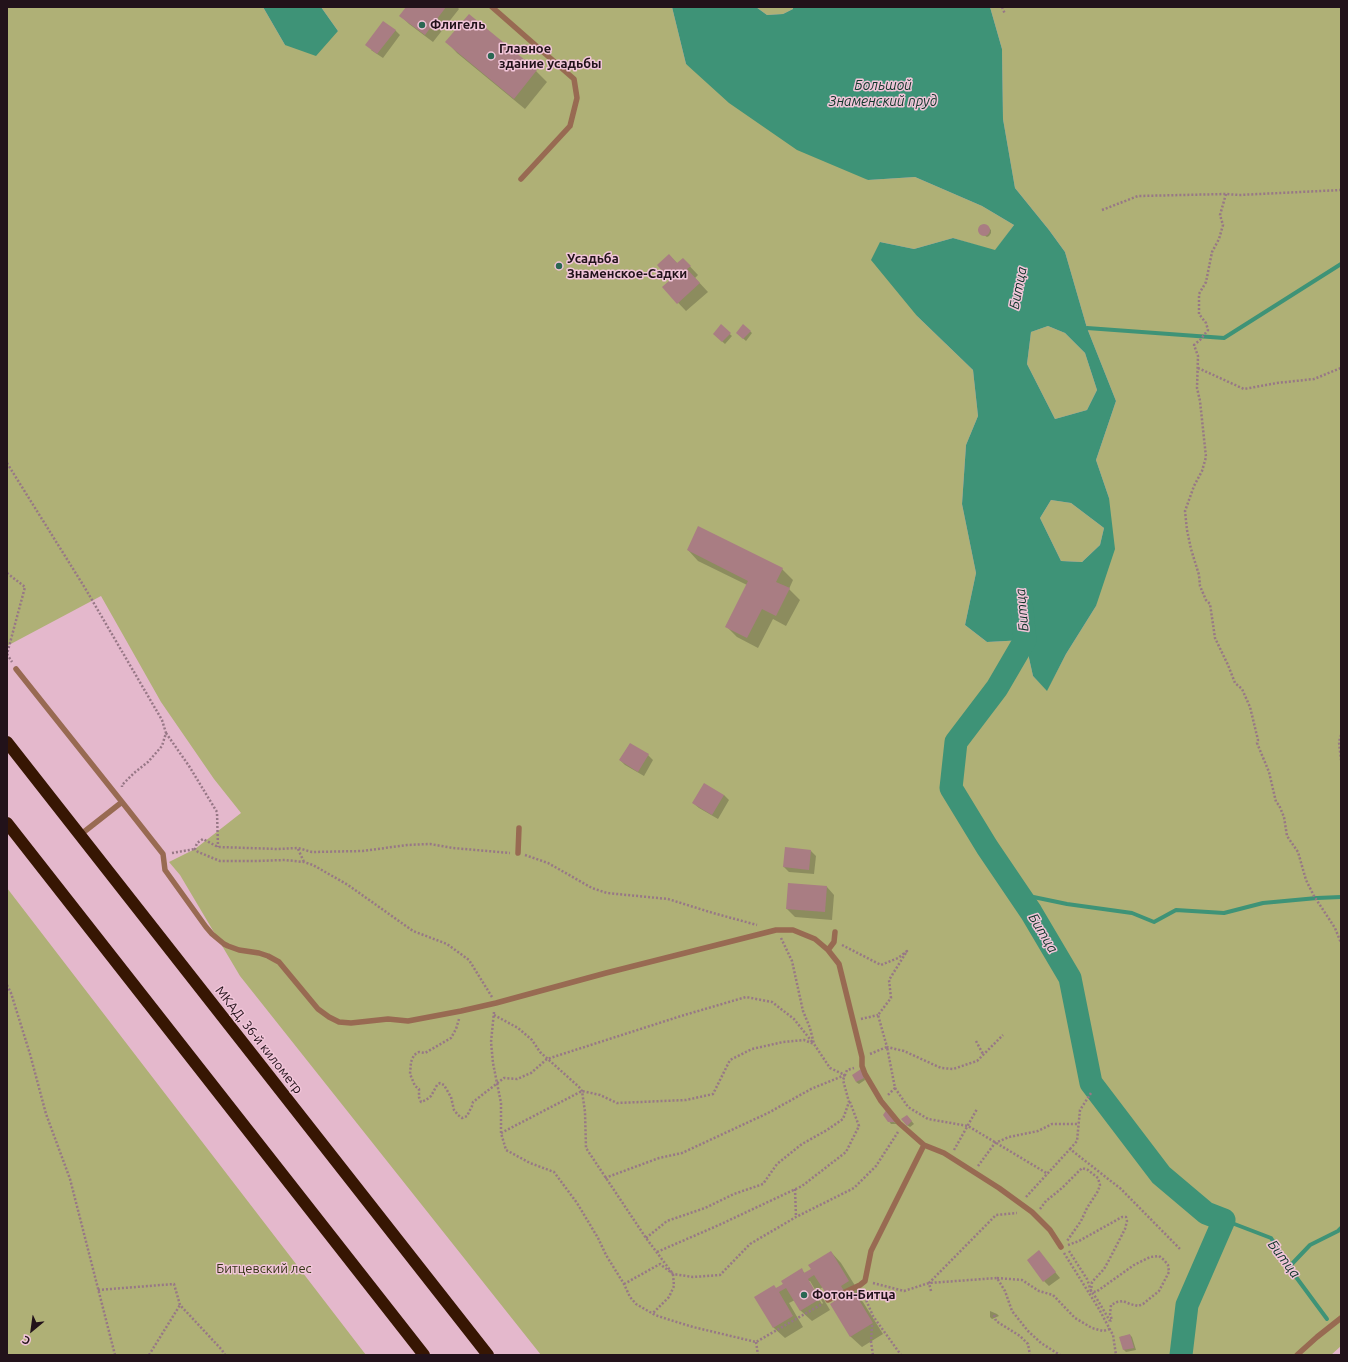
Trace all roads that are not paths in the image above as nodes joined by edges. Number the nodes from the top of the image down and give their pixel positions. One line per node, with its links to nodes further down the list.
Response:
1 (492, 7): 2 (lane)
2 (521, 179)
3 (16, 669): 5 (lane)
4 (7, 742): 8 (highway, МКАД, 36-й километр)
5 (122, 802): 8 (lane); 11 (lane)
6 (7, 823): 16 (highway)
7 (519, 828): 9 (lane)
8 (80, 835): 17 (highway, МКАД, 36-й километр)
9 (518, 853)
10 (835, 932): 11 (lane)
11 (828, 950): 12 (lane)
12 (924, 1145): 13 (lane); 14 (lane)
13 (1063, 1246)
14 (828, 1300)
15 (1340, 1319): 18 (lane)
16 (424, 1355)
17 (488, 1355)
18 (1298, 1355)

